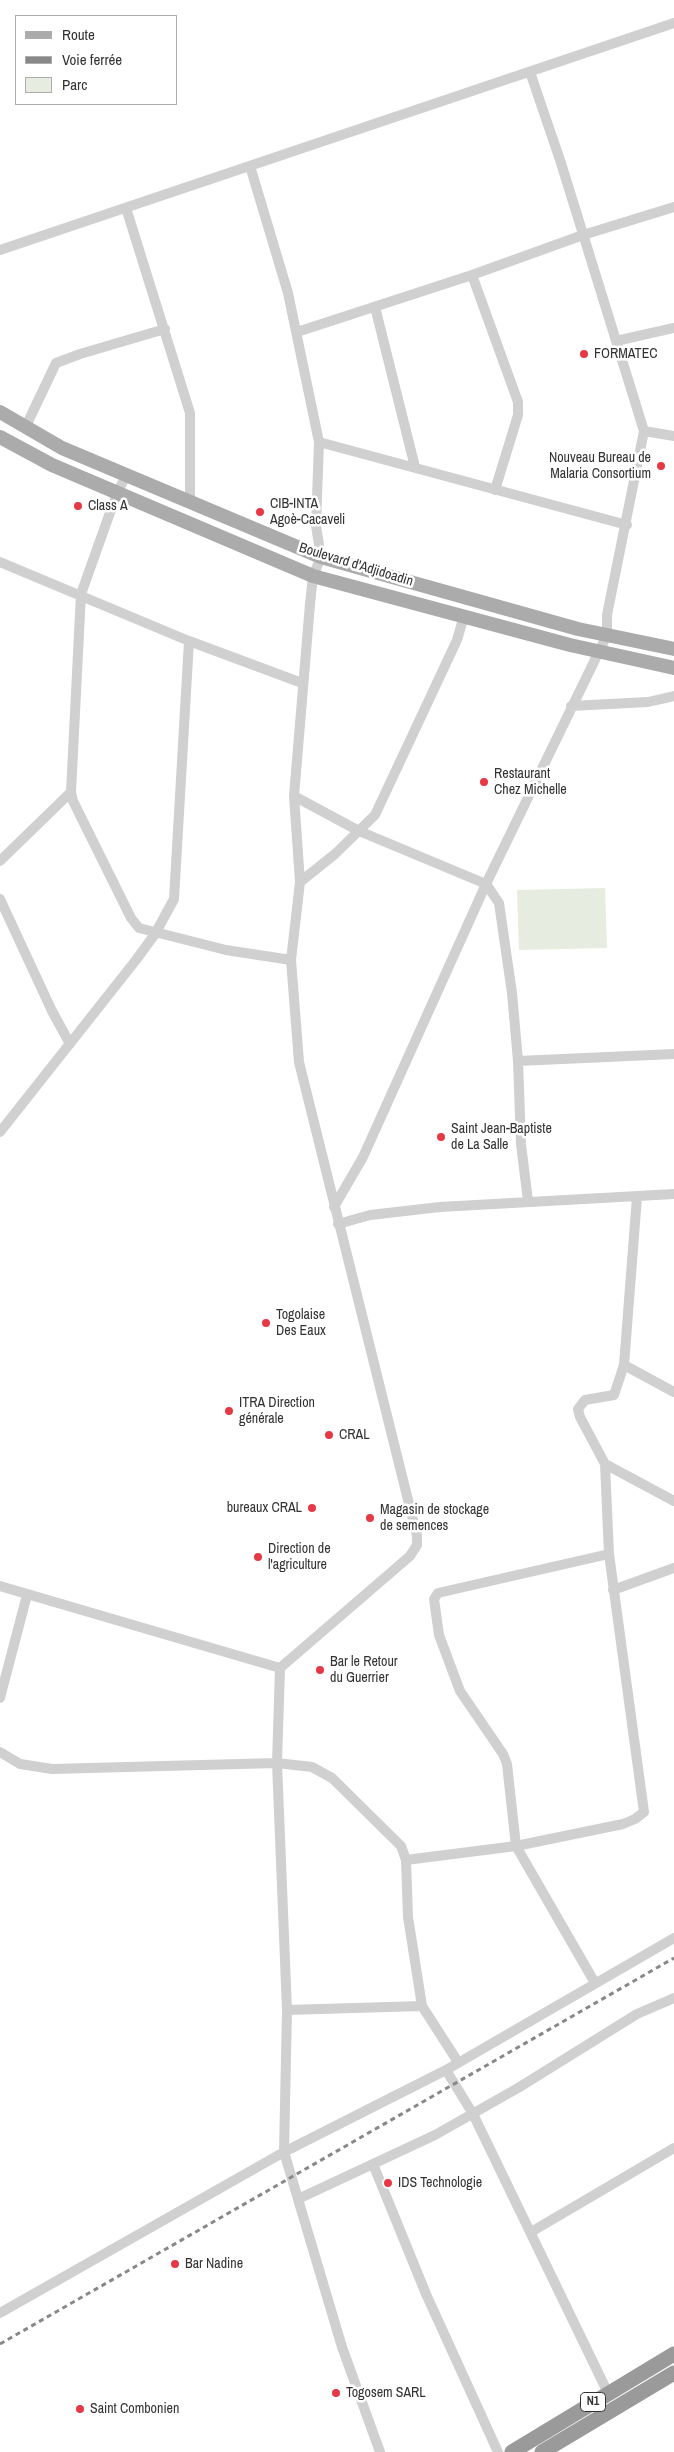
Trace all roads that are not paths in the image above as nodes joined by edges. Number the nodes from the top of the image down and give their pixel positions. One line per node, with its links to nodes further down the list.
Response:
1 (674, 23): 2 (street)
2 (530, 72): 3 (street); 6 (street)
3 (250, 166): 4 (street); 12 (street)
4 (126, 208): 7 (street); 11 (street)
5 (674, 208): 6 (street)
6 (583, 234): 8 (street); 13 (street)
7 (0, 250)
8 (472, 275): 9 (street); 22 (street)
9 (375, 307): 12 (street); 20 (street)
10 (674, 328): 13 (street)
11 (165, 329): 15 (street); 24 (street)
12 (297, 332): 19 (street)
13 (616, 341): 16 (street)
14 (0, 412): 15 (main road, Boulevard d'Adjidoadin)
15 (26, 426): 21 (main road, Boulevard d'Adjidoadin)
16 (644, 431): 17 (street); 25 (street)
17 (674, 436)
18 (0, 437): 23 (main road, Boulevard d'Adjidoadin)
19 (319, 442): 20 (street); 26 (street)
20 (415, 467): 22 (street)
21 (126, 476): 23 (street); 24 (main road, Boulevard d'Adjidoadin)
22 (495, 490): 25 (street)
23 (117, 493): 28 (main road, Boulevard d'Adjidoadin); 29 (street)
24 (190, 503): 26 (main road, Boulevard d'Adjidoadin)
25 (627, 524): 31 (street)
26 (321, 557): 28 (street); 31 (main road, Boulevard d'Adjidoadin)
27 (0, 562): 29 (street)
28 (313, 576): 30 (main road, Boulevard d'Adjidoadin); 36 (street)
29 (81, 594): 32 (street); 39 (street)
30 (464, 616): 34 (main road, Boulevard d'Adjidoadin); 41 (street)
31 (607, 635): 33 (main road, Boulevard d'Adjidoadin); 34 (street)
32 (189, 641): 36 (street); 46 (street)
33 (674, 649)
34 (597, 652): 35 (main road, Boulevard d'Adjidoadin); 38 (street)
35 (674, 668)
36 (302, 682): 40 (street)
37 (674, 696): 38 (street)
38 (571, 706): 44 (street)
39 (71, 792): 42 (street); 46 (street)
40 (294, 796): 41 (street); 43 (street)
41 (359, 831): 43 (street); 44 (street)
42 (0, 860)
43 (300, 882): 47 (street)
44 (486, 884): 50 (street); 55 (street)
45 (0, 899): 48 (street)
46 (155, 934): 47 (street); 48 (street)
47 (291, 960): 55 (street)
48 (70, 1044): 51 (street)
49 (674, 1054): 50 (street)
50 (518, 1061): 54 (street)
51 (0, 1132)
52 (674, 1194): 53 (street)
53 (638, 1197): 54 (street); 57 (street)
54 (528, 1201): 56 (street)
55 (334, 1207): 56 (street)
56 (338, 1224): 66 (street)
57 (624, 1365): 58 (street); 59 (street)
58 (674, 1392)
59 (605, 1464): 60 (street); 61 (street)
60 (674, 1501)
61 (608, 1554): 64 (street); 70 (street)
62 (674, 1568): 64 (street)
63 (0, 1586): 65 (street)
64 (613, 1590): 70 (street)
65 (27, 1595): 66 (street); 67 (street)
66 (280, 1668): 69 (street)
67 (0, 1698)
68 (0, 1752): 69 (street)
69 (277, 1763): 71 (street); 76 (street)
70 (516, 1846): 71 (street); 73 (street)
71 (406, 1860): 75 (street)
72 (674, 1938): 73 (street)
73 (595, 1983): 77 (street)
74 (674, 1998): 79 (street)
75 (422, 2006): 76 (street); 77 (street)
76 (287, 2010): 81 (street)
77 (458, 2062): 78 (street)
78 (446, 2070): 79 (street); 81 (street)
79 (473, 2114): 82 (street); 84 (street)
80 (674, 2148): 84 (street)
81 (284, 2152): 83 (street); 85 (street)
82 (373, 2164): 83 (street); 90 (street)
83 (298, 2199): 89 (street)
84 (531, 2232): 88 (street)
85 (0, 2314)
86 (674, 2354): 88 (highway, N1)
87 (674, 2373): 92 (highway, N1)
88 (608, 2393): 91 (highway, N1)
89 (380, 2452)
90 (498, 2452)
91 (512, 2452)
92 (542, 2452)

